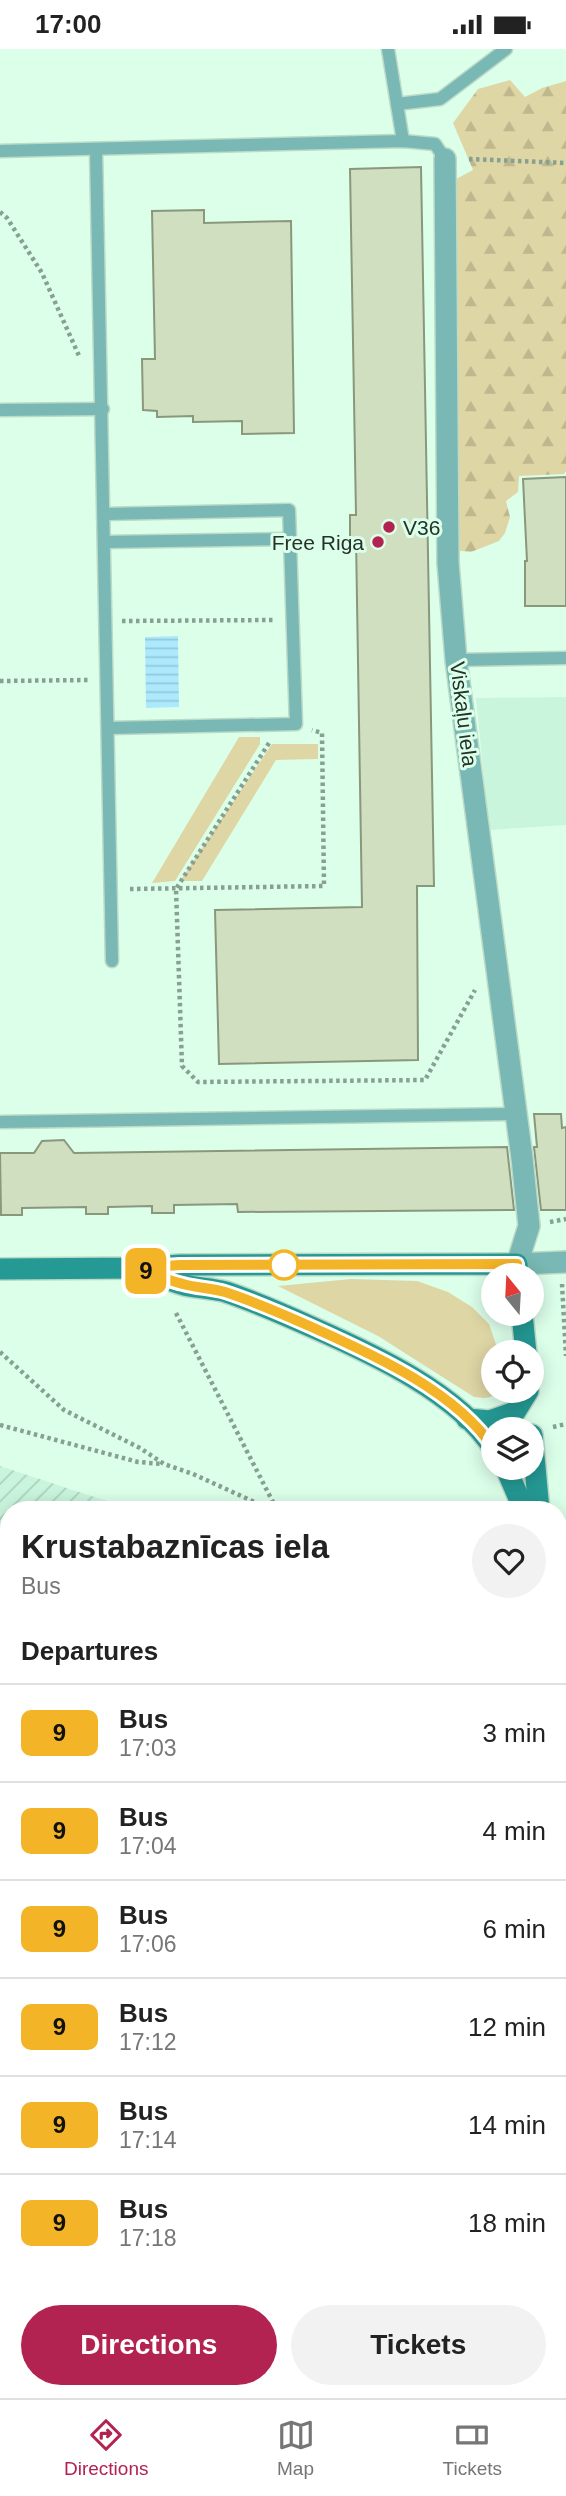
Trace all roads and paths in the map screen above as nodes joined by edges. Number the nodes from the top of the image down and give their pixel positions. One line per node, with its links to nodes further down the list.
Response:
1 (388, 49): 3 (lane)
2 (506, 49): 3 (lane)
3 (397, 104): 4 (lane)
4 (403, 141): 5 (lane); 7 (lane)
5 (96, 150): 6 (lane); 11 (lane)
6 (0, 151)
7 (445, 159): 8 (path); 19 (street, Viskaļu iela)
8 (566, 163)
9 (0, 212): 10 (path)
10 (82, 364)
11 (103, 409): 12 (lane); 13 (lane)
12 (0, 410)
13 (105, 514): 14 (lane); 15 (lane)
14 (290, 539): 15 (lane); 16 (lane)
15 (105, 542): 17 (lane)
16 (293, 619): 17 (path); 22 (lane)
17 (107, 621): 20 (lane)
18 (566, 658): 19 (lane)
19 (456, 660): 27 (street, Viskaļu iela)
20 (108, 680): 21 (path); 24 (lane)
21 (0, 681)
22 (296, 724): 23 (lane); 26 (path)
23 (281, 725): 24 (lane); 26 (path)
24 (109, 728): 25 (lane)
25 (111, 889): 26 (path); 28 (lane)
26 (176, 889): 27 (path)
27 (495, 954): 29 (street, Viskaļu iela)
28 (112, 961)
29 (516, 1114): 30 (lane); 32 (street, Viskaļu iela)
30 (0, 1122)
31 (563, 1262): 33 (street); 39 (path)
32 (519, 1263)
33 (544, 1265)
34 (138, 1268): 35 (street); 36 (street); 41 (street)
35 (0, 1269)
36 (481, 1269)
37 (176, 1313): 48 (path)
38 (0, 1352): 44 (path)
39 (566, 1356)
40 (521, 1403): 41 (street)
41 (467, 1419): 43 (street)
42 (0, 1425): 44 (path)
43 (481, 1432)
44 (164, 1464): 47 (path)
45 (511, 1480): 49 (street)
46 (536, 1480): 50 (street)
47 (254, 1501)
48 (270, 1501)
49 (520, 1501)
50 (538, 1501)

